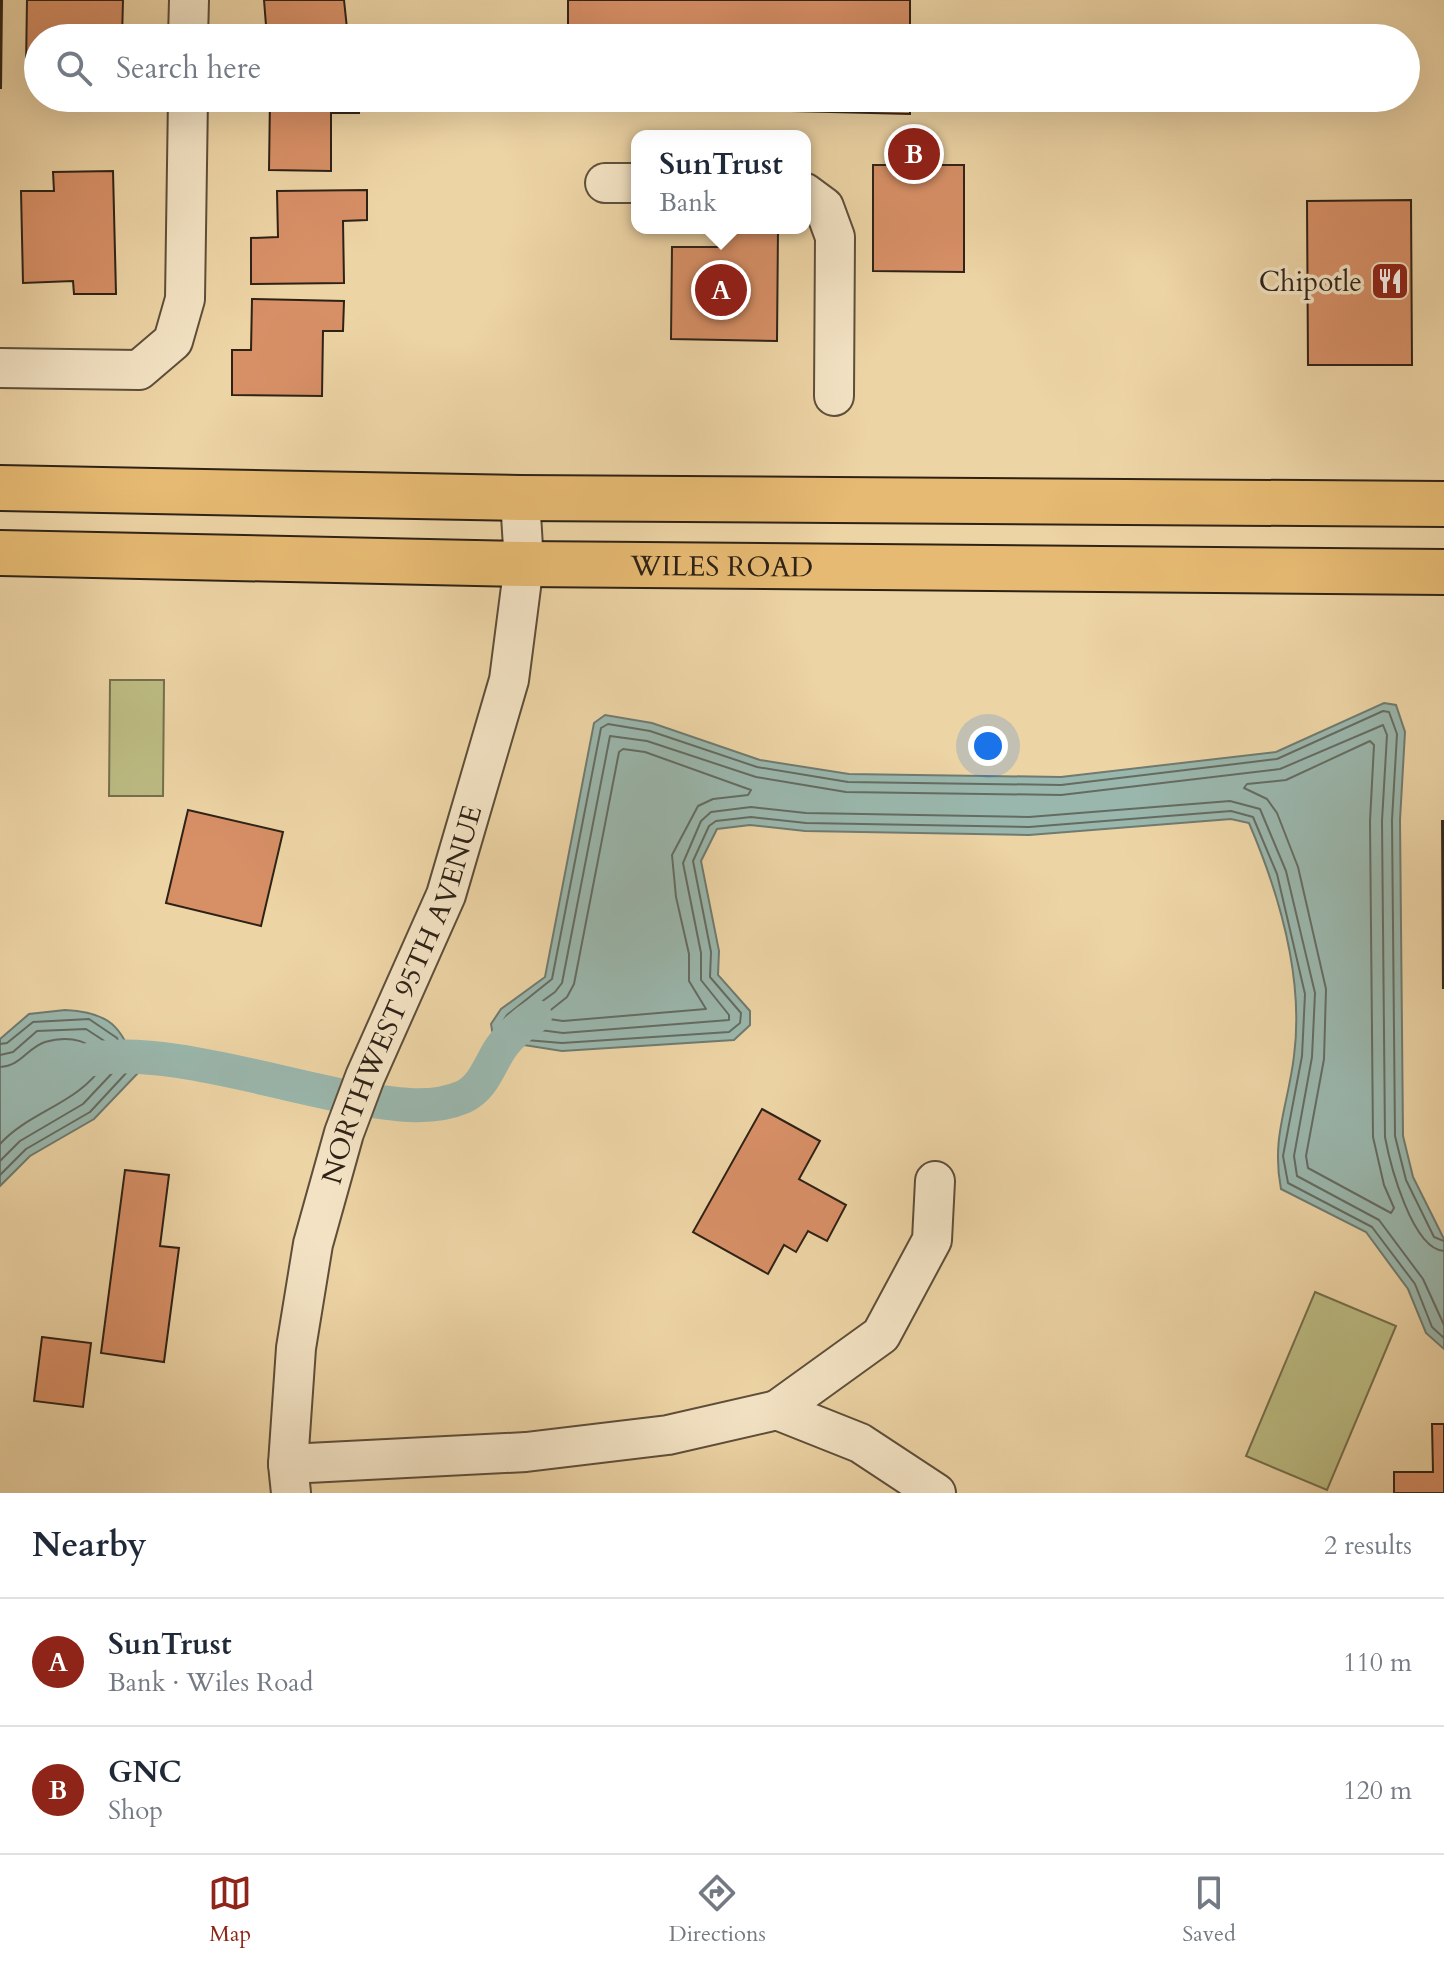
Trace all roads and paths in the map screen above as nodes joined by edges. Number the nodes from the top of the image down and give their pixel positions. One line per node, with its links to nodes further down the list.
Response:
1 (189, 0): 2 (street)
2 (188, 24)
3 (188, 112): 5 (street)
4 (811, 197): 6 (street)
5 (0, 368)
6 (834, 396)
7 (0, 488): 8 (main road)
8 (520, 498): 9 (main road); 11 (street, NORTHWEST 95TH AVENUE)
9 (1444, 504)
10 (0, 553): 11 (main road, WILES ROAD)
11 (524, 564): 12 (main road, WILES ROAD); 15 (street, NORTHWEST 95TH AVENUE)
12 (1444, 572)
13 (935, 1181): 14 (street)
14 (777, 1410): 15 (street); 16 (street)
15 (290, 1479)
16 (936, 1493)

